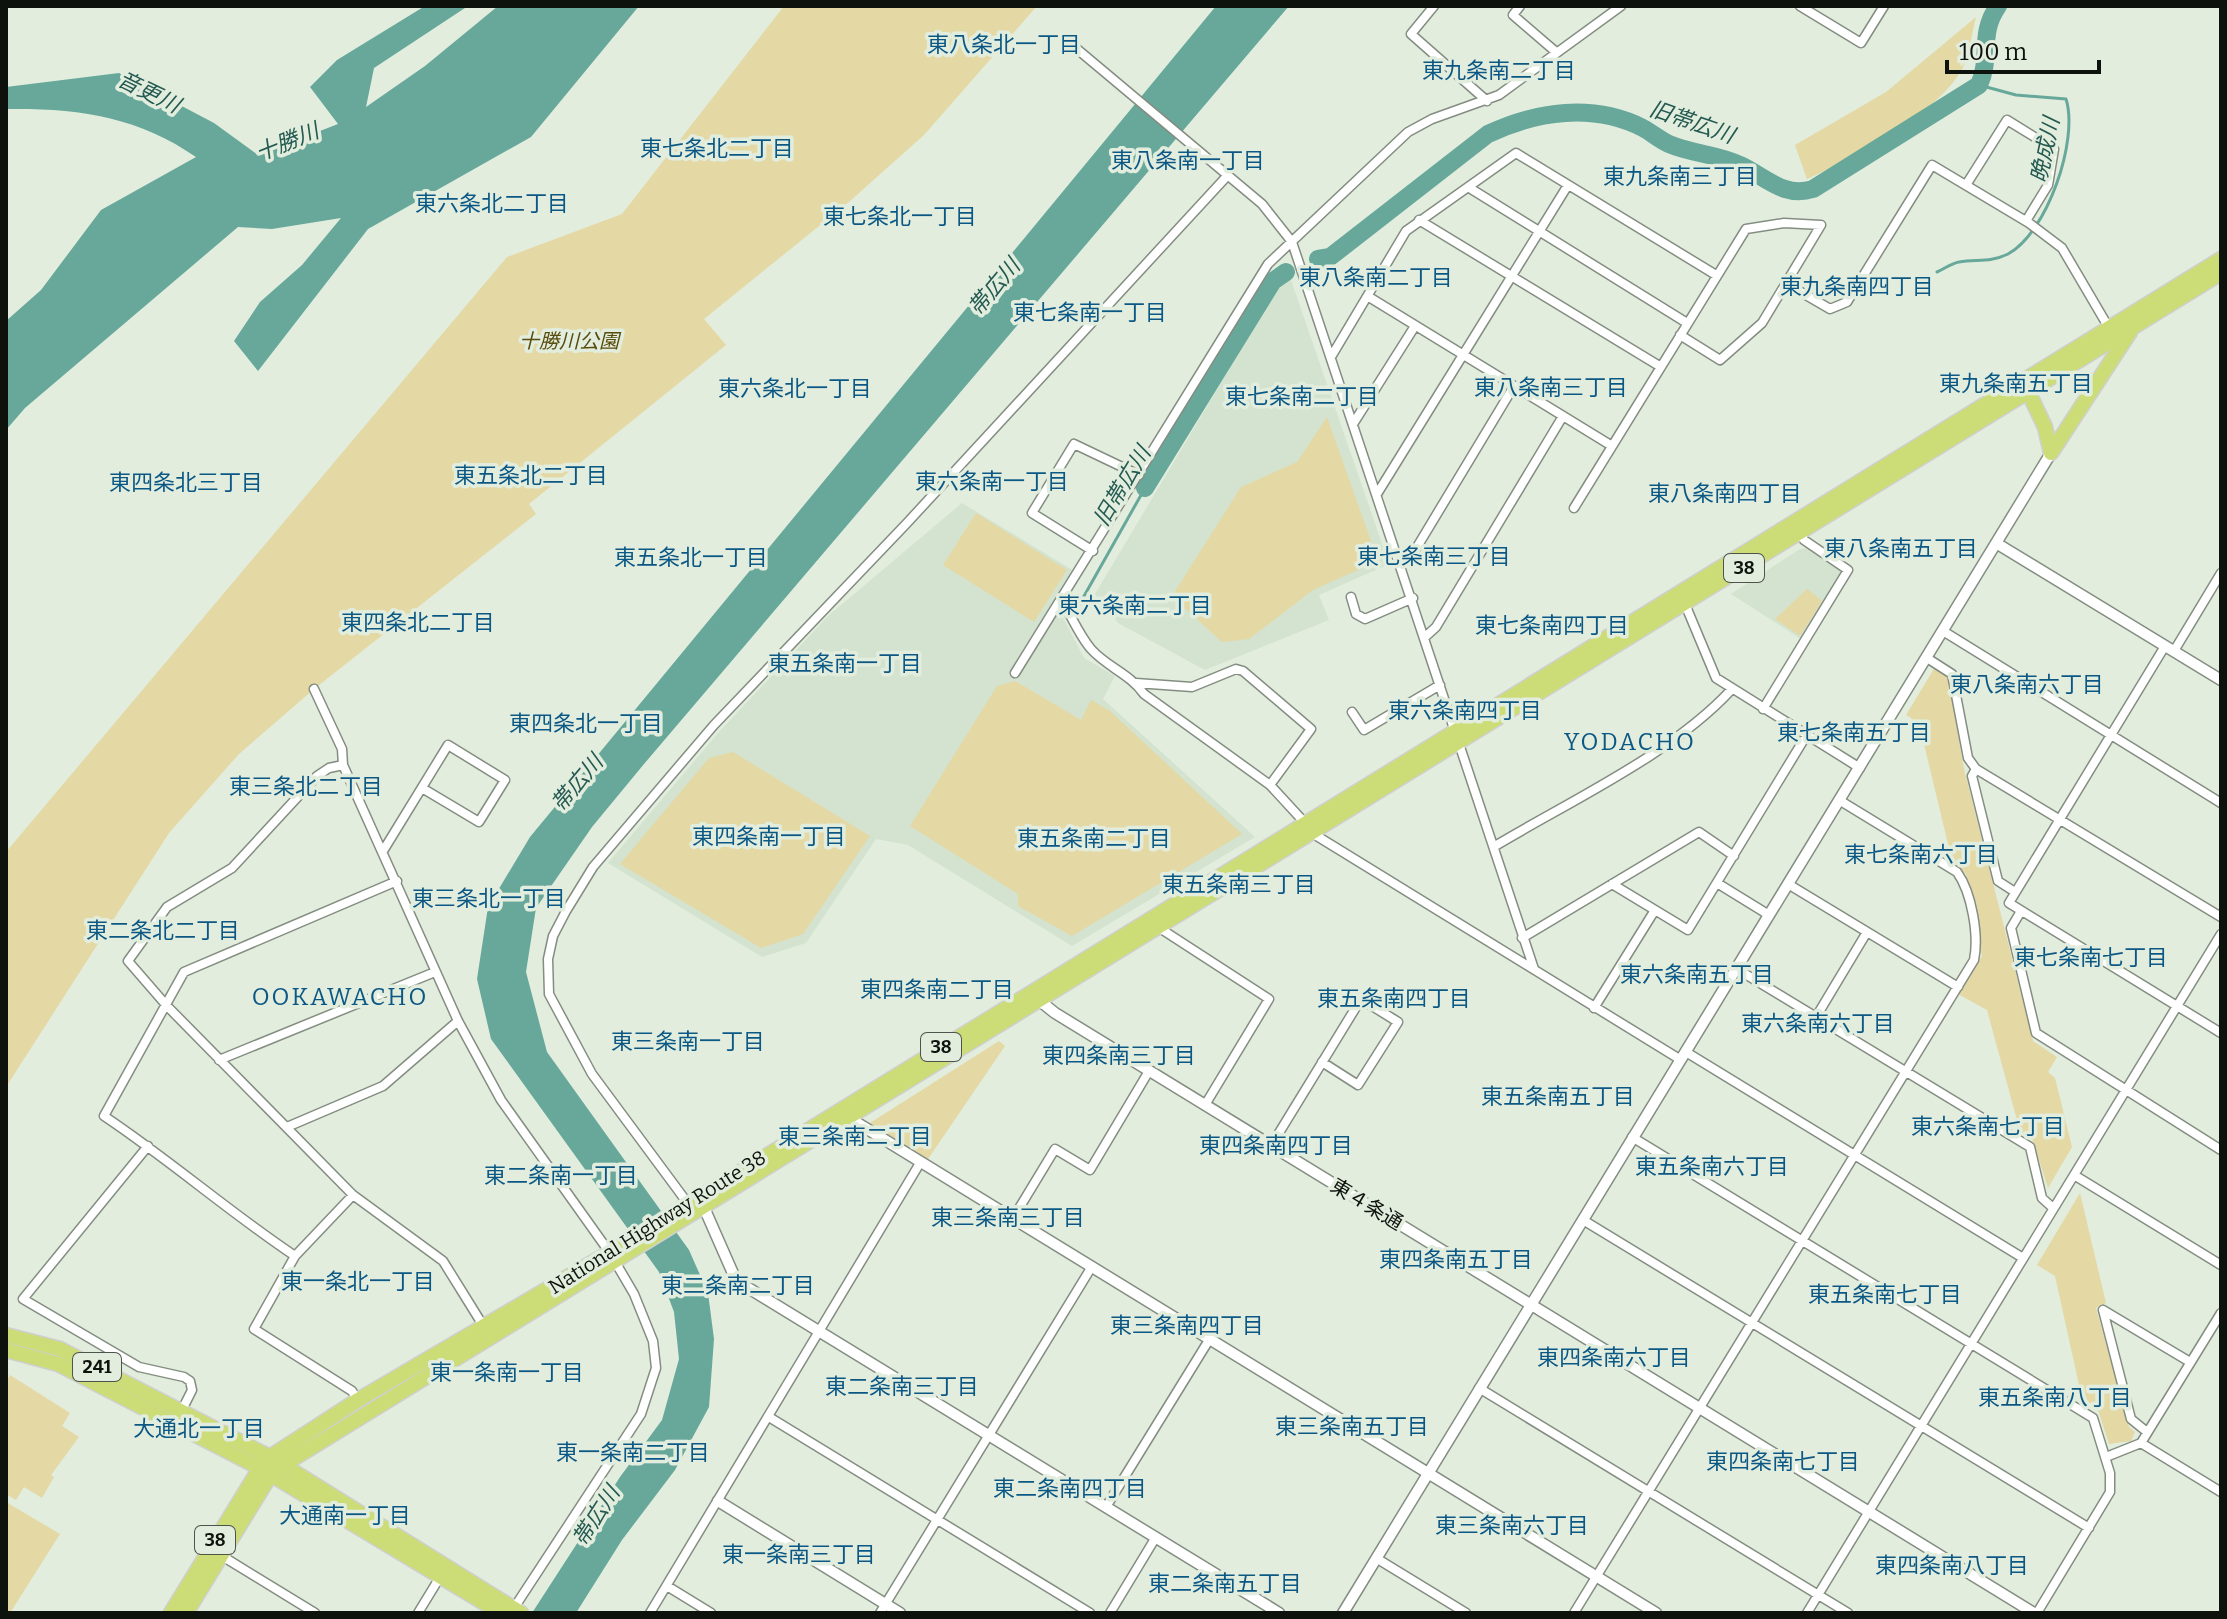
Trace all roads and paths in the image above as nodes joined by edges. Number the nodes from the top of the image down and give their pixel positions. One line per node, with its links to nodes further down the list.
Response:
1 (1434, 6): 8 (street)
2 (1520, 6): 7 (street)
3 (1621, 6): 7 (street)
4 (1800, 6): 5 (street)
5 (1884, 6)
6 (1077, 49): 9 (street)
7 (1556, 52): 8 (street)
8 (1487, 101): 16 (street)
9 (1226, 173): 16 (street); 117 (street)
10 (1568, 185): 12 (street); 15 (street); 18 (street)
11 (1966, 185): 14 (street); 14 (street); 21 (street)
12 (1468, 187): 13 (street); 15 (street)
13 (1419, 220): 20 (street); 22 (street)
14 (2028, 222): 25 (street)
15 (1540, 233): 20 (street); 23 (street)
16 (1292, 242): 29 (street); 37 (street)
17 (2221, 259): 25 (highway, National Highway Route 38 / 38)
18 (1716, 275): 21 (street); 23 (street)
19 (2220, 275): 26 (highway, National Highway Route 38 / 38)
20 (1512, 277): 28 (street); 30 (street)
21 (1787, 284): 27 (street)
22 (1369, 297): 24 (street); 29 (street)
23 (1687, 323): 27 (street)
24 (1415, 326): 28 (street); 34 (street)
25 (2109, 328): 32 (highway, National Highway Route 38 / 38)
26 (2132, 329): 32 (highway, National Highway Route 38 / 38); 36 (highway)
27 (1680, 335): 30 (street)
28 (1464, 355): 31 (street); 38 (street)
29 (1331, 357): 34 (street)
30 (1661, 367): 35 (street)
31 (1514, 386): 33 (street); 43 (street)
32 (2026, 387): 36 (highway); 40 (highway, National Highway Route 38 / 38); 63 (highway, National Highway Route 38 / 38)
33 (1563, 416): 35 (street); 50 (street)
34 (1353, 424): 38 (street)
35 (1612, 446): 39 (street)
36 (2051, 453): 41 (street)
37 (1139, 475): 42 (street); 42 (street)
38 (1377, 494): 43 (street)
39 (1574, 508)
40 (1800, 533): 48 (highway, National Highway Route 38 / 38); 59 (street)
41 (1996, 543): 49 (street); 51 (street)
42 (1093, 551): 47 (street)
43 (1401, 564): 46 (street)
44 (2221, 573): 51 (street)
45 (1351, 597): 46 (street)
46 (1413, 598): 50 (street)
47 (1061, 599): 53 (street); 55 (street)
48 (1685, 604): 58 (street); 63 (highway, National Highway Route 38 / 38)
49 (1943, 631): 52 (street); 61 (street)
50 (1425, 637): 56 (street)
51 (2169, 648): 54 (street); 61 (street)
52 (1927, 658): 65 (street); 66 (street)
53 (1015, 673)
54 (2221, 680)
55 (1136, 683): 67 (street); 67 (street)
56 (1440, 685): 60 (street); 63 (street)
57 (314, 689): 64 (street)
58 (1731, 690): 59 (street); 73 (street)
59 (1763, 709): 62 (street)
60 (1352, 712)
61 (2111, 735): 70 (street); 71 (street)
62 (1806, 736): 65 (street); 75 (street)
63 (1457, 737): 72 (highway, National Highway Route 38 / 38); 73 (street)
64 (343, 765): 74 (street); 94 (street)
65 (1860, 768): 69 (street)
66 (1976, 769): 71 (street); 80 (street)
67 (1270, 785): 72 (street)
68 (422, 788): 68 (street); 74 (street)
69 (1839, 800): 79 (street); 92 (street)
70 (2221, 803)
71 (2059, 819): 80 (street); 84 (street)
72 (1309, 828): 85 (highway, National Highway Route 38 / 38); 89 (street); 93 (highway, National Highway Route 38 / 38)
73 (1495, 846): 88 (street)
74 (383, 851): 76 (street)
75 (1734, 856): 77 (street); 78 (street)
76 (397, 881): 91 (street); 94 (street)
77 (1717, 883): 81 (street); 83 (street)
78 (1612, 884): 81 (street); 88 (street)
79 (1788, 884): 83 (street); 86 (street)
80 (2015, 892): 82 (street)
81 (1655, 910): 96 (street)
82 (2021, 911): 95 (street); 105 (street)
83 (1769, 915): 90 (street)
84 (2221, 917)
85 (1158, 927): 93 (highway, National Highway Route 38 / 38); 106 (street)
86 (1867, 932): 92 (street); 97 (street)
87 (2221, 934): 95 (street)
88 (1522, 938): 89 (street)
89 (1534, 969): 96 (street)
90 (1737, 969): 97 (street); 100 (street)
91 (435, 972): 98 (street); 101 (street)
92 (1958, 987): 104 (street)
93 (1035, 996): 103 (street, 東４条通); 107 (highway, National Highway Route 38 / 38)
94 (167, 1006): 101 (street); 110 (street)
95 (2177, 1006): 99 (street); 105 (street)
96 (1594, 1008): 100 (street)
97 (1816, 1017): 104 (street)
98 (458, 1021): 108 (street); 122 (street)
99 (2221, 1033)
100 (1683, 1056): 109 (street); 113 (street)
101 (219, 1060): 108 (street)
102 (1322, 1062): 102 (street); 111 (street)
103 (1149, 1071): 106 (street, 東４条通); 119 (street)
104 (1905, 1072): 113 (street); 118 (street)
105 (2125, 1091): 112 (street); 115 (street)
106 (1205, 1105): 111 (street, 東４条通)
107 (842, 1114): 114 (street); 117 (highway, National Highway Route 38 / 38)
108 (287, 1127): 116 (street)
109 (1632, 1137): 120 (street); 121 (street)
110 (148, 1146): 123 (street); 140 (street)
111 (1271, 1146): 127 (street, 東４条通)
112 (2221, 1150)
113 (1854, 1156): 121 (street); 124 (street)
114 (920, 1163): 119 (street); 131 (street)
115 (2074, 1175): 118 (street); 125 (street)
116 (353, 1195): 123 (street); 130 (street)
117 (697, 1205): 122 (highway, National Highway Route 38 / 38); 131 (street)
118 (2053, 1208): 124 (street)
119 (1012, 1220): 126 (street)
120 (1583, 1220): 127 (street); 129 (street)
121 (1803, 1241): 129 (street); 134 (street)
122 (617, 1254): 130 (highway, National Highway Route 38 / 38); 147 (highway, National Highway Route 38 / 38); 164 (street)
123 (295, 1256): 138 (street)
124 (2023, 1258): 134 (street)
125 (2221, 1265)
126 (1091, 1268): 133 (street); 144 (street)
127 (1531, 1305): 137 (street); 139 (street, 東４条通)
128 (2221, 1313): 136 (street)
129 (1751, 1324): 139 (street); 142 (street)
130 (484, 1327): 138 (highway, National Highway Route 38 / 38)
131 (819, 1333): 141 (street); 144 (street)
132 (6, 1335): 140 (highway, 241)
133 (1209, 1340): 148 (street); 152 (street)
134 (1971, 1343): 142 (street); 146 (street)
135 (6, 1350): 147 (highway, 241)
136 (2190, 1362): 143 (street); 143 (street)
137 (1479, 1388): 148 (street); 149 (street)
138 (358, 1400): 147 (highway, National Highway Route 38 / 38)
139 (1701, 1408): 149 (street); 153 (street, 東４条通)
140 (182, 1410): 147 (highway, 241)
141 (769, 1417): 151 (street); 154 (street)
142 (1922, 1426): 153 (street); 155 (street)
143 (2147, 1432): 145 (street)
144 (989, 1435): 152 (street); 154 (street)
145 (2141, 1443): 146 (street); 150 (street)
146 (2106, 1457): 155 (street)
147 (271, 1466): 157 (highway, National Highway Route 38 / 38); 159 (highway); 164 (highway); 165 (highway, National Highway Route 38 / 38)
148 (1428, 1473): 158 (street); 160 (street)
149 (1649, 1491): 160 (street); 162 (street)
150 (2221, 1492)
151 (718, 1501): 161 (street); 163 (street)
152 (1106, 1507): 156 (street)
153 (1869, 1512): 162 (street); 181 (street, 東４条通)
154 (938, 1520): 163 (street); 172 (street)
155 (2089, 1528): 181 (street)
156 (1156, 1537): 173 (street); 174 (street)
157 (222, 1556): 166 (highway, National Highway Route 38 / 38); 167 (street)
158 (1376, 1558): 175 (street); 176 (street)
159 (440, 1577): 164 (highway); 168 (street)
160 (1596, 1577): 177 (street); 178 (street)
161 (667, 1586): 169 (street); 170 (street)
162 (1818, 1595): 179 (street); 180 (street)
163 (883, 1608): 171 (street)
164 (512, 1611)
165 (171, 1613)
166 (186, 1613)
167 (315, 1613)
168 (418, 1613)
169 (650, 1613)
170 (711, 1613)
171 (900, 1613)
172 (1090, 1613)
173 (1110, 1613)
174 (1279, 1613)
175 (1343, 1613)
176 (1466, 1613)
177 (1574, 1613)
178 (1656, 1613)
179 (1807, 1613)
180 (1848, 1613)
181 (2036, 1613)

